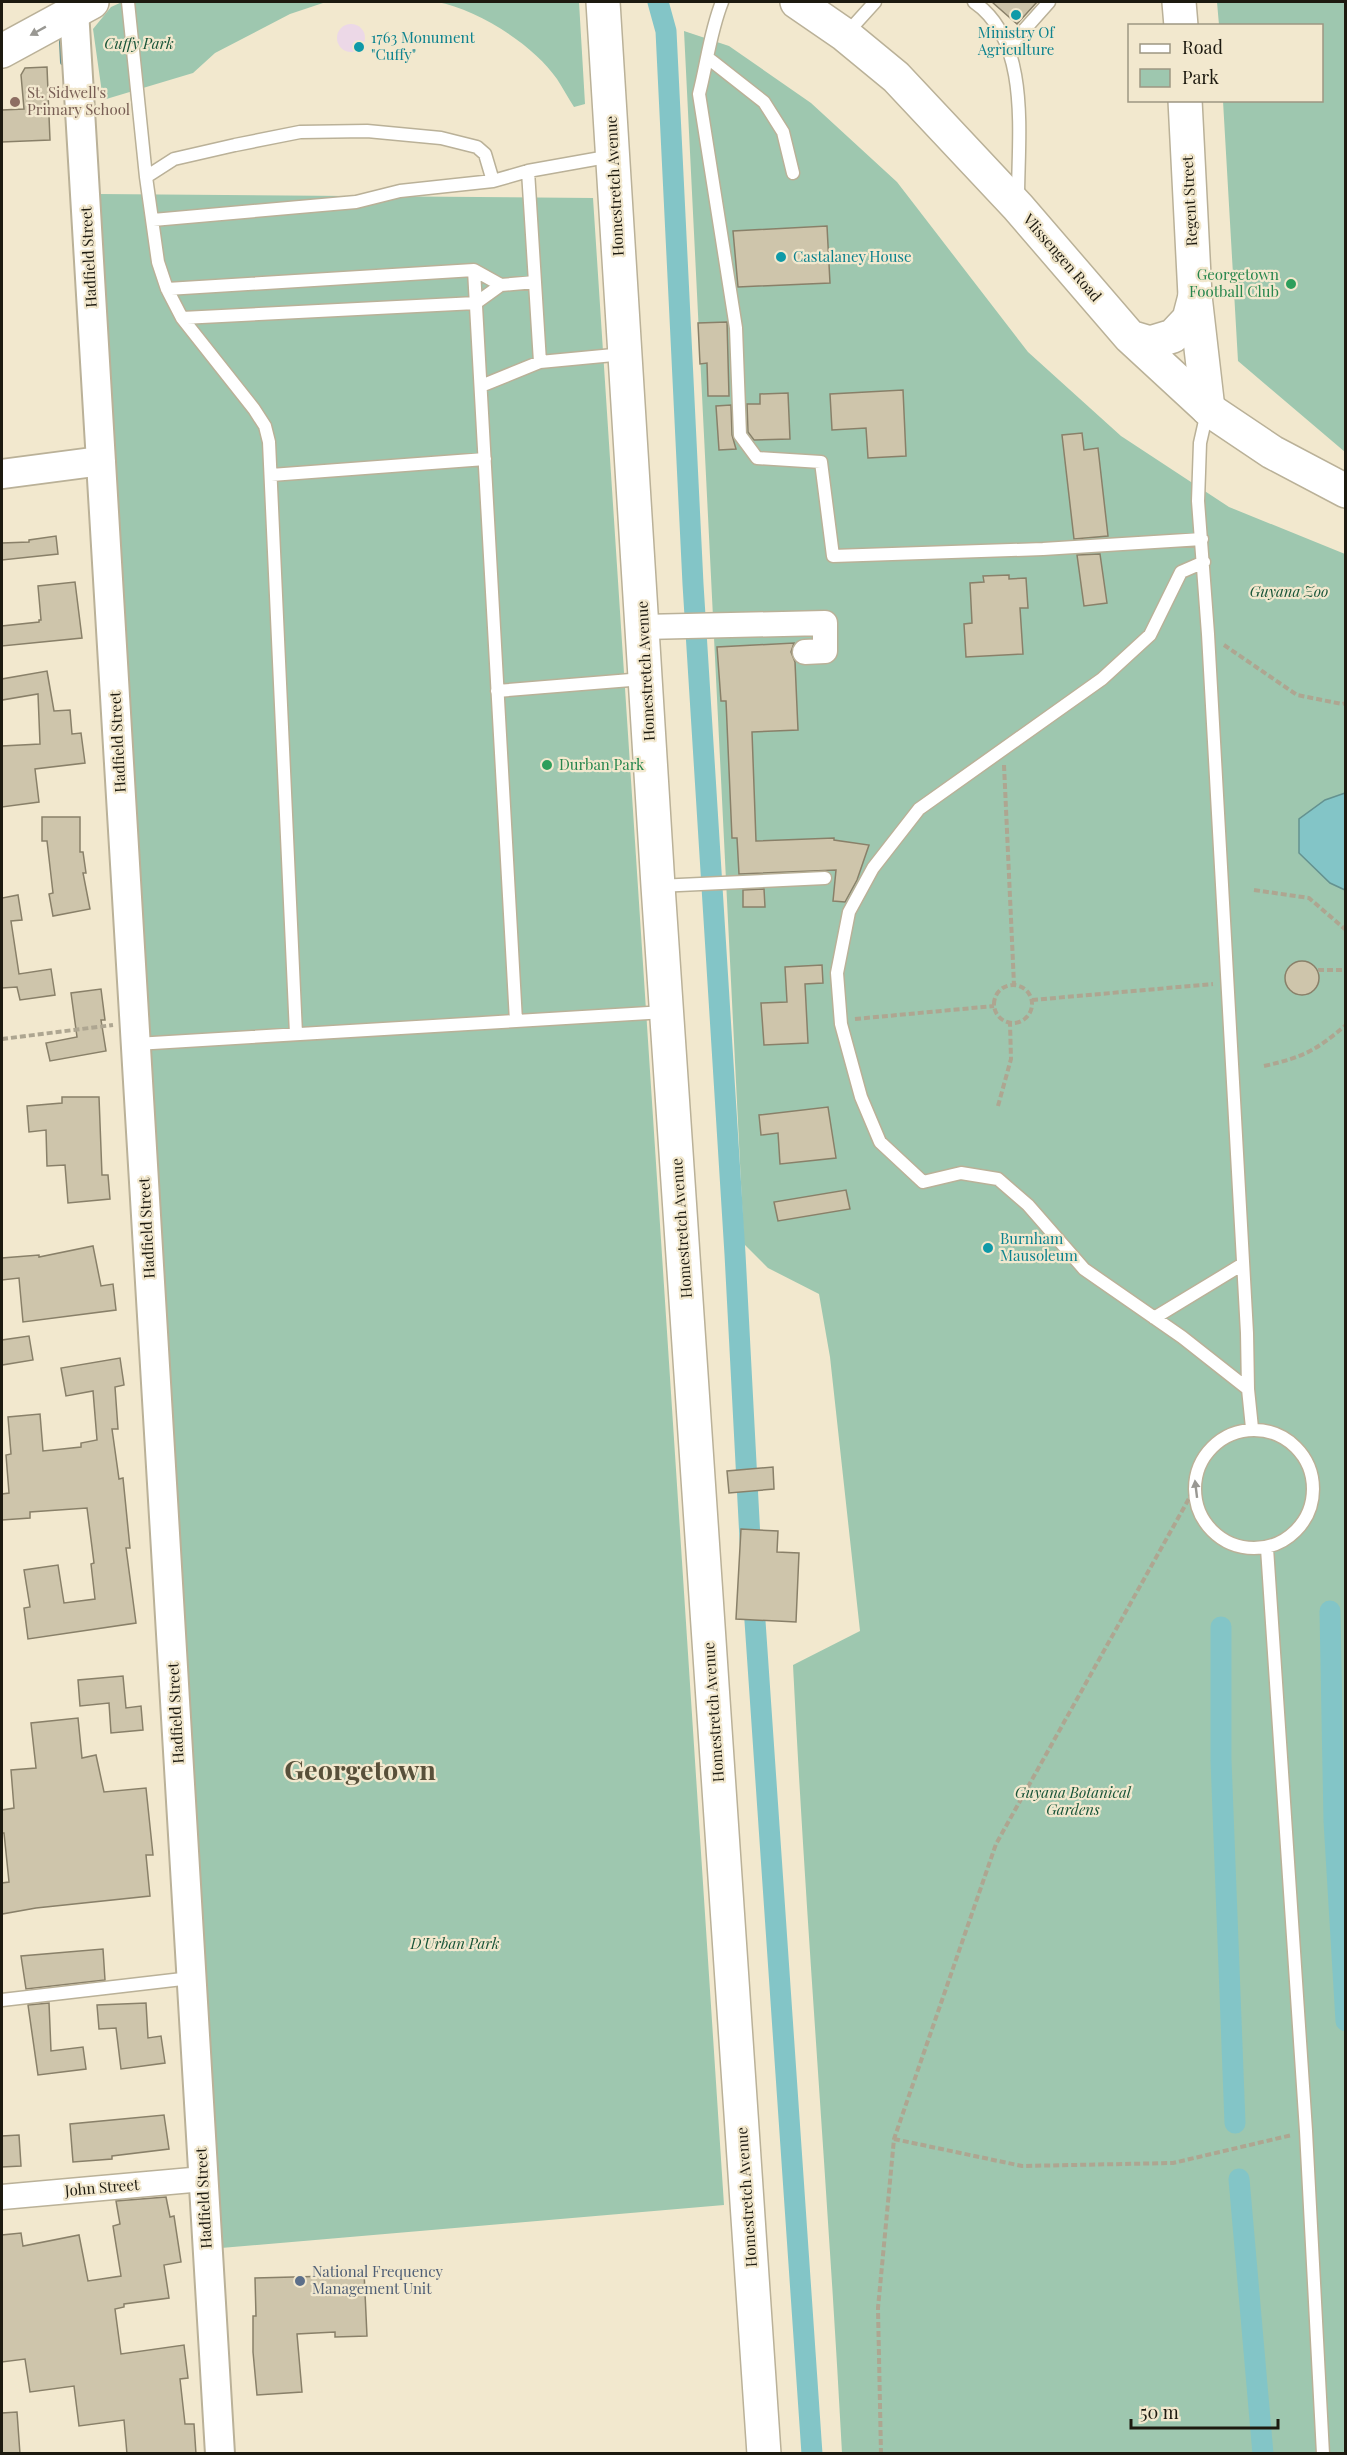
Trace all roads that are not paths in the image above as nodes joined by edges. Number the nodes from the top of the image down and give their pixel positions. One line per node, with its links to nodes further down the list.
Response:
1 (129, 2): 19 (lane)
2 (603, 2): 16 (main road, Homestretch Avenue)
3 (722, 2): 14 (lane)
4 (797, 2): 11 (main road, Vlissengen Road)
5 (875, 2): 11 (lane)
6 (974, 2): 12 (lane)
7 (1049, 2): 12 (lane)
8 (1179, 2): 10 (main road)
9 (80, 4): 13 (main road, one-way to 13); 36 (street, Hadfield Street)
10 (1181, 24)
11 (845, 35): 21 (main road, Vlissengen Road)
12 (1010, 47): 21 (lane)
13 (2, 51)
14 (708, 58): 18 (lane); 40 (lane)
15 (1185, 102): 27 (main road, Regent Street)
16 (613, 156): 17 (lane); 31 (main road, Homestretch Avenue)
17 (528, 171): 20 (lane); 24 (lane)
18 (794, 174)
19 (146, 177): 20 (lane); 22 (lane)
20 (493, 181): 22 (lane)
21 (1018, 207): 30 (main road, Vlissengen Road)
22 (153, 220): 26 (lane)
23 (474, 270): 25 (lane); 26 (lane); 28 (lane)
24 (534, 282): 25 (lane); 32 (lane)
25 (501, 285): 28 (lane)
26 (167, 289): 29 (lane)
27 (1196, 296): 30 (main road); 34 (main road, Regent Street)
28 (476, 303): 29 (lane); 33 (lane)
29 (182, 318): 38 (lane)
30 (1130, 337): 34 (main road, Vlissengen Road)
31 (624, 354): 32 (lane); 42 (main road, Homestretch Avenue)
32 (540, 362): 33 (lane)
33 (480, 386): 35 (lane)
34 (1205, 422): 39 (main road, Vlissengen Road); 40 (lane)
35 (484, 459): 38 (lane); 45 (lane)
36 (101, 461): 37 (street); 50 (street, Hadfield Street)
37 (2, 474)
38 (271, 475): 51 (lane)
39 (1346, 491)
40 (1202, 539): 41 (lane)
41 (1204, 562): 52 (lane); 53 (lane)
42 (643, 627): 43 (street); 44 (main road, Homestretch Avenue)
43 (805, 652)
44 (646, 679): 45 (lane); 47 (main road, Homestretch Avenue)
45 (498, 691): 49 (lane)
46 (825, 878): 47 (lane)
47 (658, 886): 48 (main road, Homestretch Avenue)
48 (667, 1012): 49 (lane); 62 (main road, Homestretch Avenue)
49 (516, 1021): 51 (lane)
50 (135, 1033): 51 (lane); 57 (street, Hadfield Street)
51 (296, 1034)
52 (1243, 1264): 53 (lane); 54 (lane)
53 (1154, 1318): 54 (lane)
54 (1248, 1389): 55 (lane)
55 (1252, 1428): 56 (lane); 56 (lane, one-way to 55)
56 (1267, 1548): 63 (lane)
57 (191, 1978): 58 (lane); 59 (street, Hadfield Street)
58 (2, 2000)
59 (203, 2179): 60 (street, John Street); 61 (street, Hadfield Street)
60 (2, 2197)
61 (220, 2454)
62 (764, 2454)
63 (1323, 2454)

